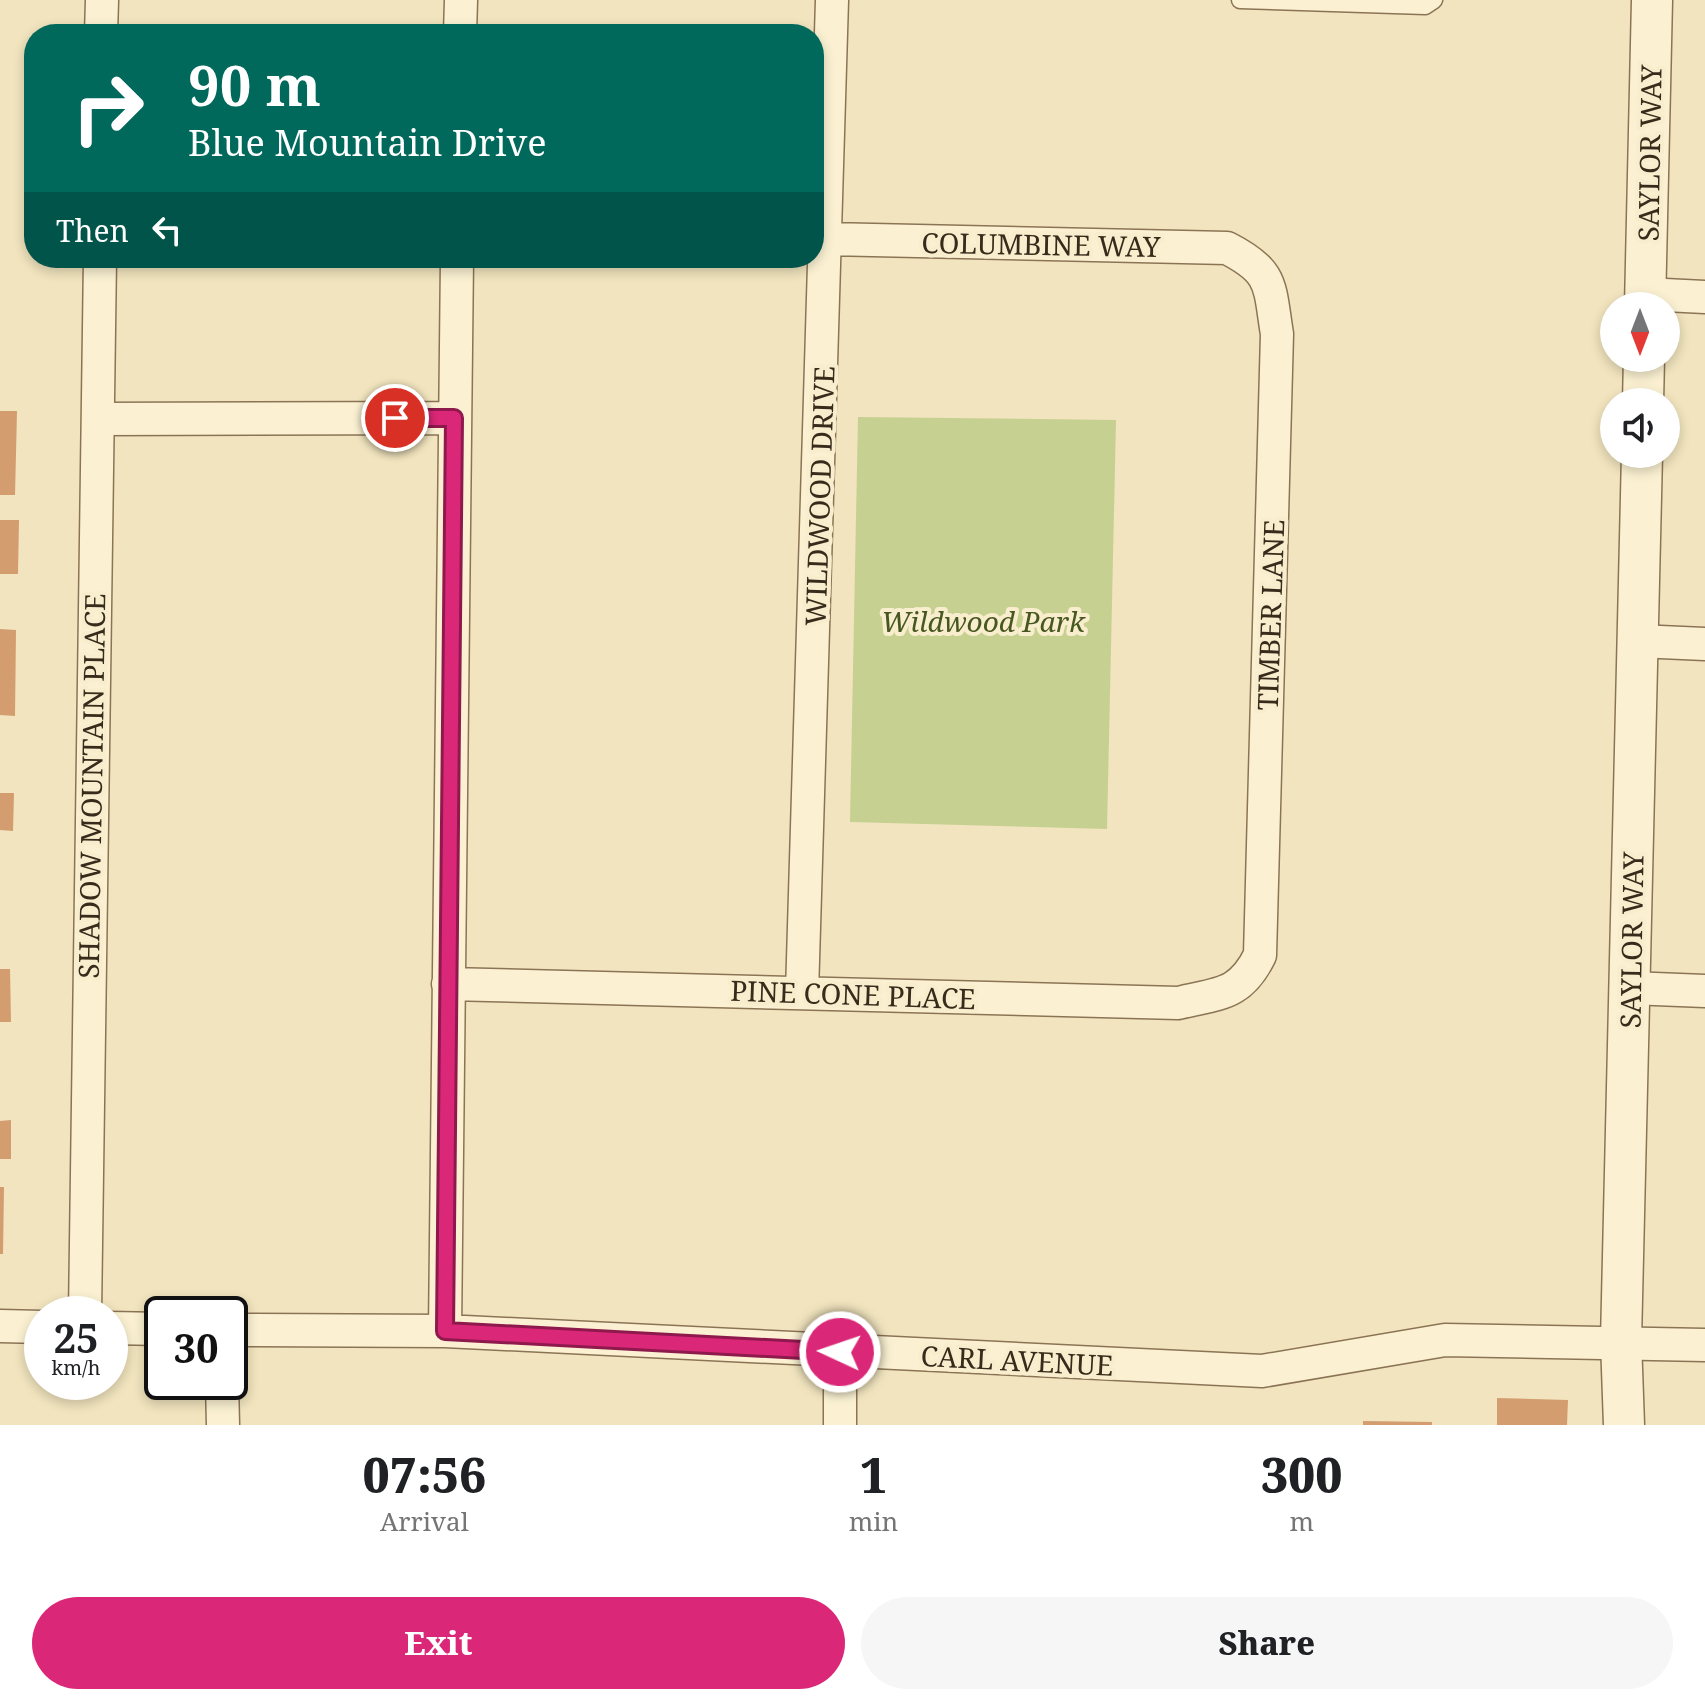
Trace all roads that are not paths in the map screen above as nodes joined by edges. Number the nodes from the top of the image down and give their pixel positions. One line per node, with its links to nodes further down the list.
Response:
1 (102, 0): 7 (street)
2 (461, 0): 8 (street)
3 (832, 0): 9 (street, WILDWOOD DRIVE)
4 (1240, 0): 5 (lane)
5 (1434, 0)
6 (1652, 0): 13 (street, SAYLOR WAY)
7 (101, 24)
8 (460, 24)
9 (828, 239): 10 (street, COLUMBINE WAY); 25 (street, WILDWOOD DRIVE)
10 (1251, 260): 21 (street, TIMBER LANE)
11 (100, 268): 17 (street, SHADOW MOUNTAIN PLACE)
12 (457, 268): 16 (street)
13 (1645, 292)
14 (1705, 297): 15 (street)
15 (1680, 298)
16 (454, 418): 17 (street); 22 (street)
17 (99, 419): 26 (street, SHADOW MOUNTAIN PLACE)
18 (1642, 468): 19 (street, SAYLOR WAY)
19 (1638, 641): 20 (street); 23 (street, SAYLOR WAY)
20 (1705, 644)
21 (1251, 974): 25 (street, PINE CONE PLACE)
22 (448, 984): 25 (street, PINE CONE PLACE); 30 (street)
23 (1630, 988): 24 (street); 31 (street, SAYLOR WAY)
24 (1705, 991)
25 (802, 993)
26 (85, 1296)
27 (0, 1326): 28 (street)
28 (24, 1327)
29 (248, 1330): 30 (street, CARL AVENUE)
30 (445, 1331): 33 (street, CARL AVENUE)
31 (1621, 1341): 32 (street, CARL AVENUE); 33 (street, CARL AVENUE); 37 (street, SAYLOR WAY)
32 (1705, 1345)
33 (840, 1352): 36 (street)
34 (222, 1400): 35 (street)
35 (223, 1425)
36 (840, 1425)
37 (1624, 1425)

